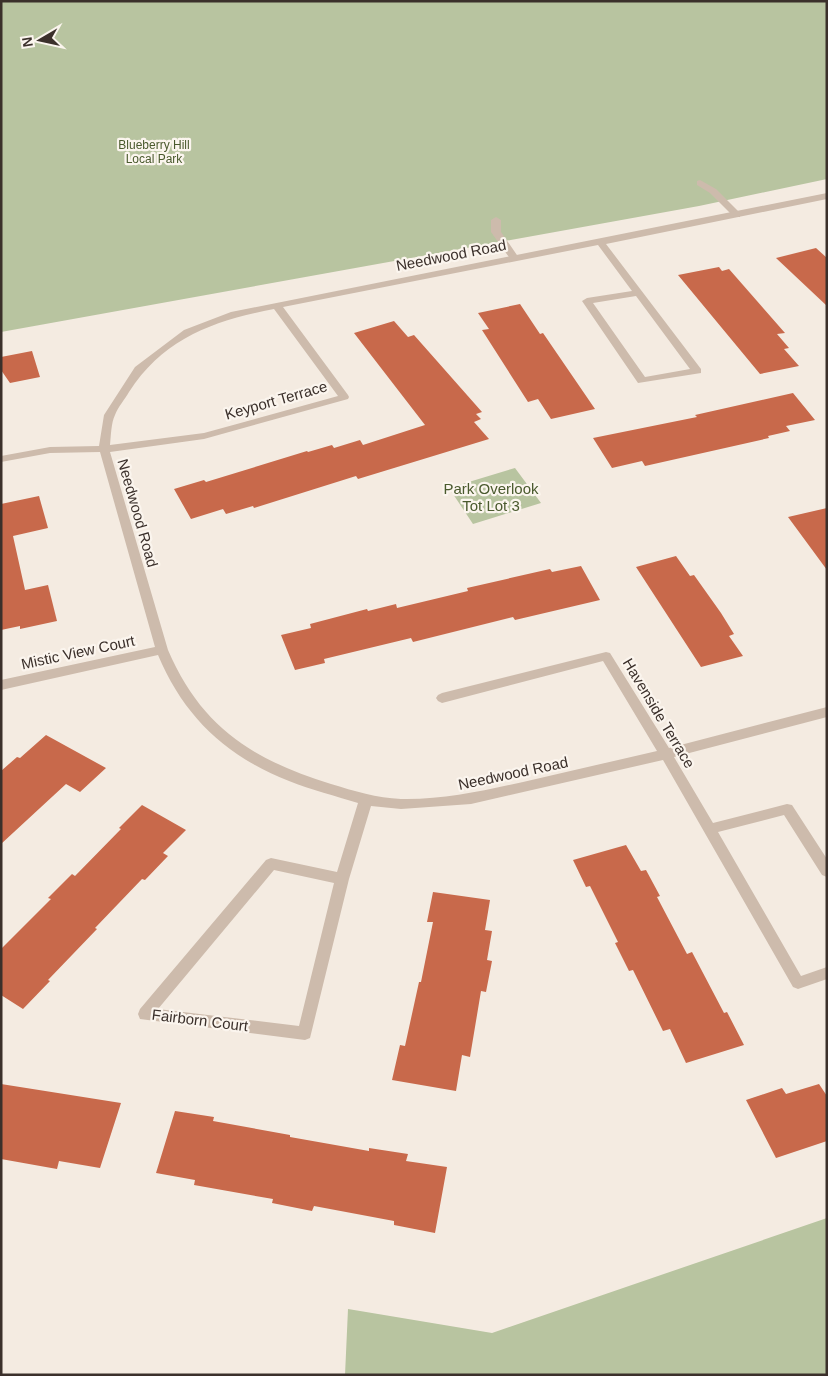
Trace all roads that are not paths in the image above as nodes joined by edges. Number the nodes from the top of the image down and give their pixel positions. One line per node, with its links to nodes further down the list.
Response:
1 (700, 183): 3 (street)
2 (827, 196): 3 (street, Needwood Road)
3 (737, 215): 5 (street, Needwood Road)
4 (496, 220): 6 (street)
5 (600, 242): 6 (street, Needwood Road); 7 (street)
6 (514, 258): 8 (street, Needwood Road)
7 (638, 293): 7 (street)
8 (276, 305): 9 (street, Needwood Road); 9 (street, Keyport Terrace)
9 (104, 449): 10 (street); 11 (street, Needwood Road)
10 (1, 459)
11 (162, 650): 12 (street, Mistic View Court); 16 (street, Needwood Road)
12 (1, 685)
13 (442, 698): 15 (street, Havenside Terrace)
14 (827, 712): 15 (street, Needwood Road)
15 (666, 754): 16 (street, Needwood Road); 17 (street, Havenside Terrace)
16 (366, 800): 19 (street, Fairborn Court)
17 (710, 829): 18 (street); 20 (street, Havenside Terrace)
18 (827, 872)
19 (342, 879): 19 (street, Fairborn Court)
20 (827, 973)

